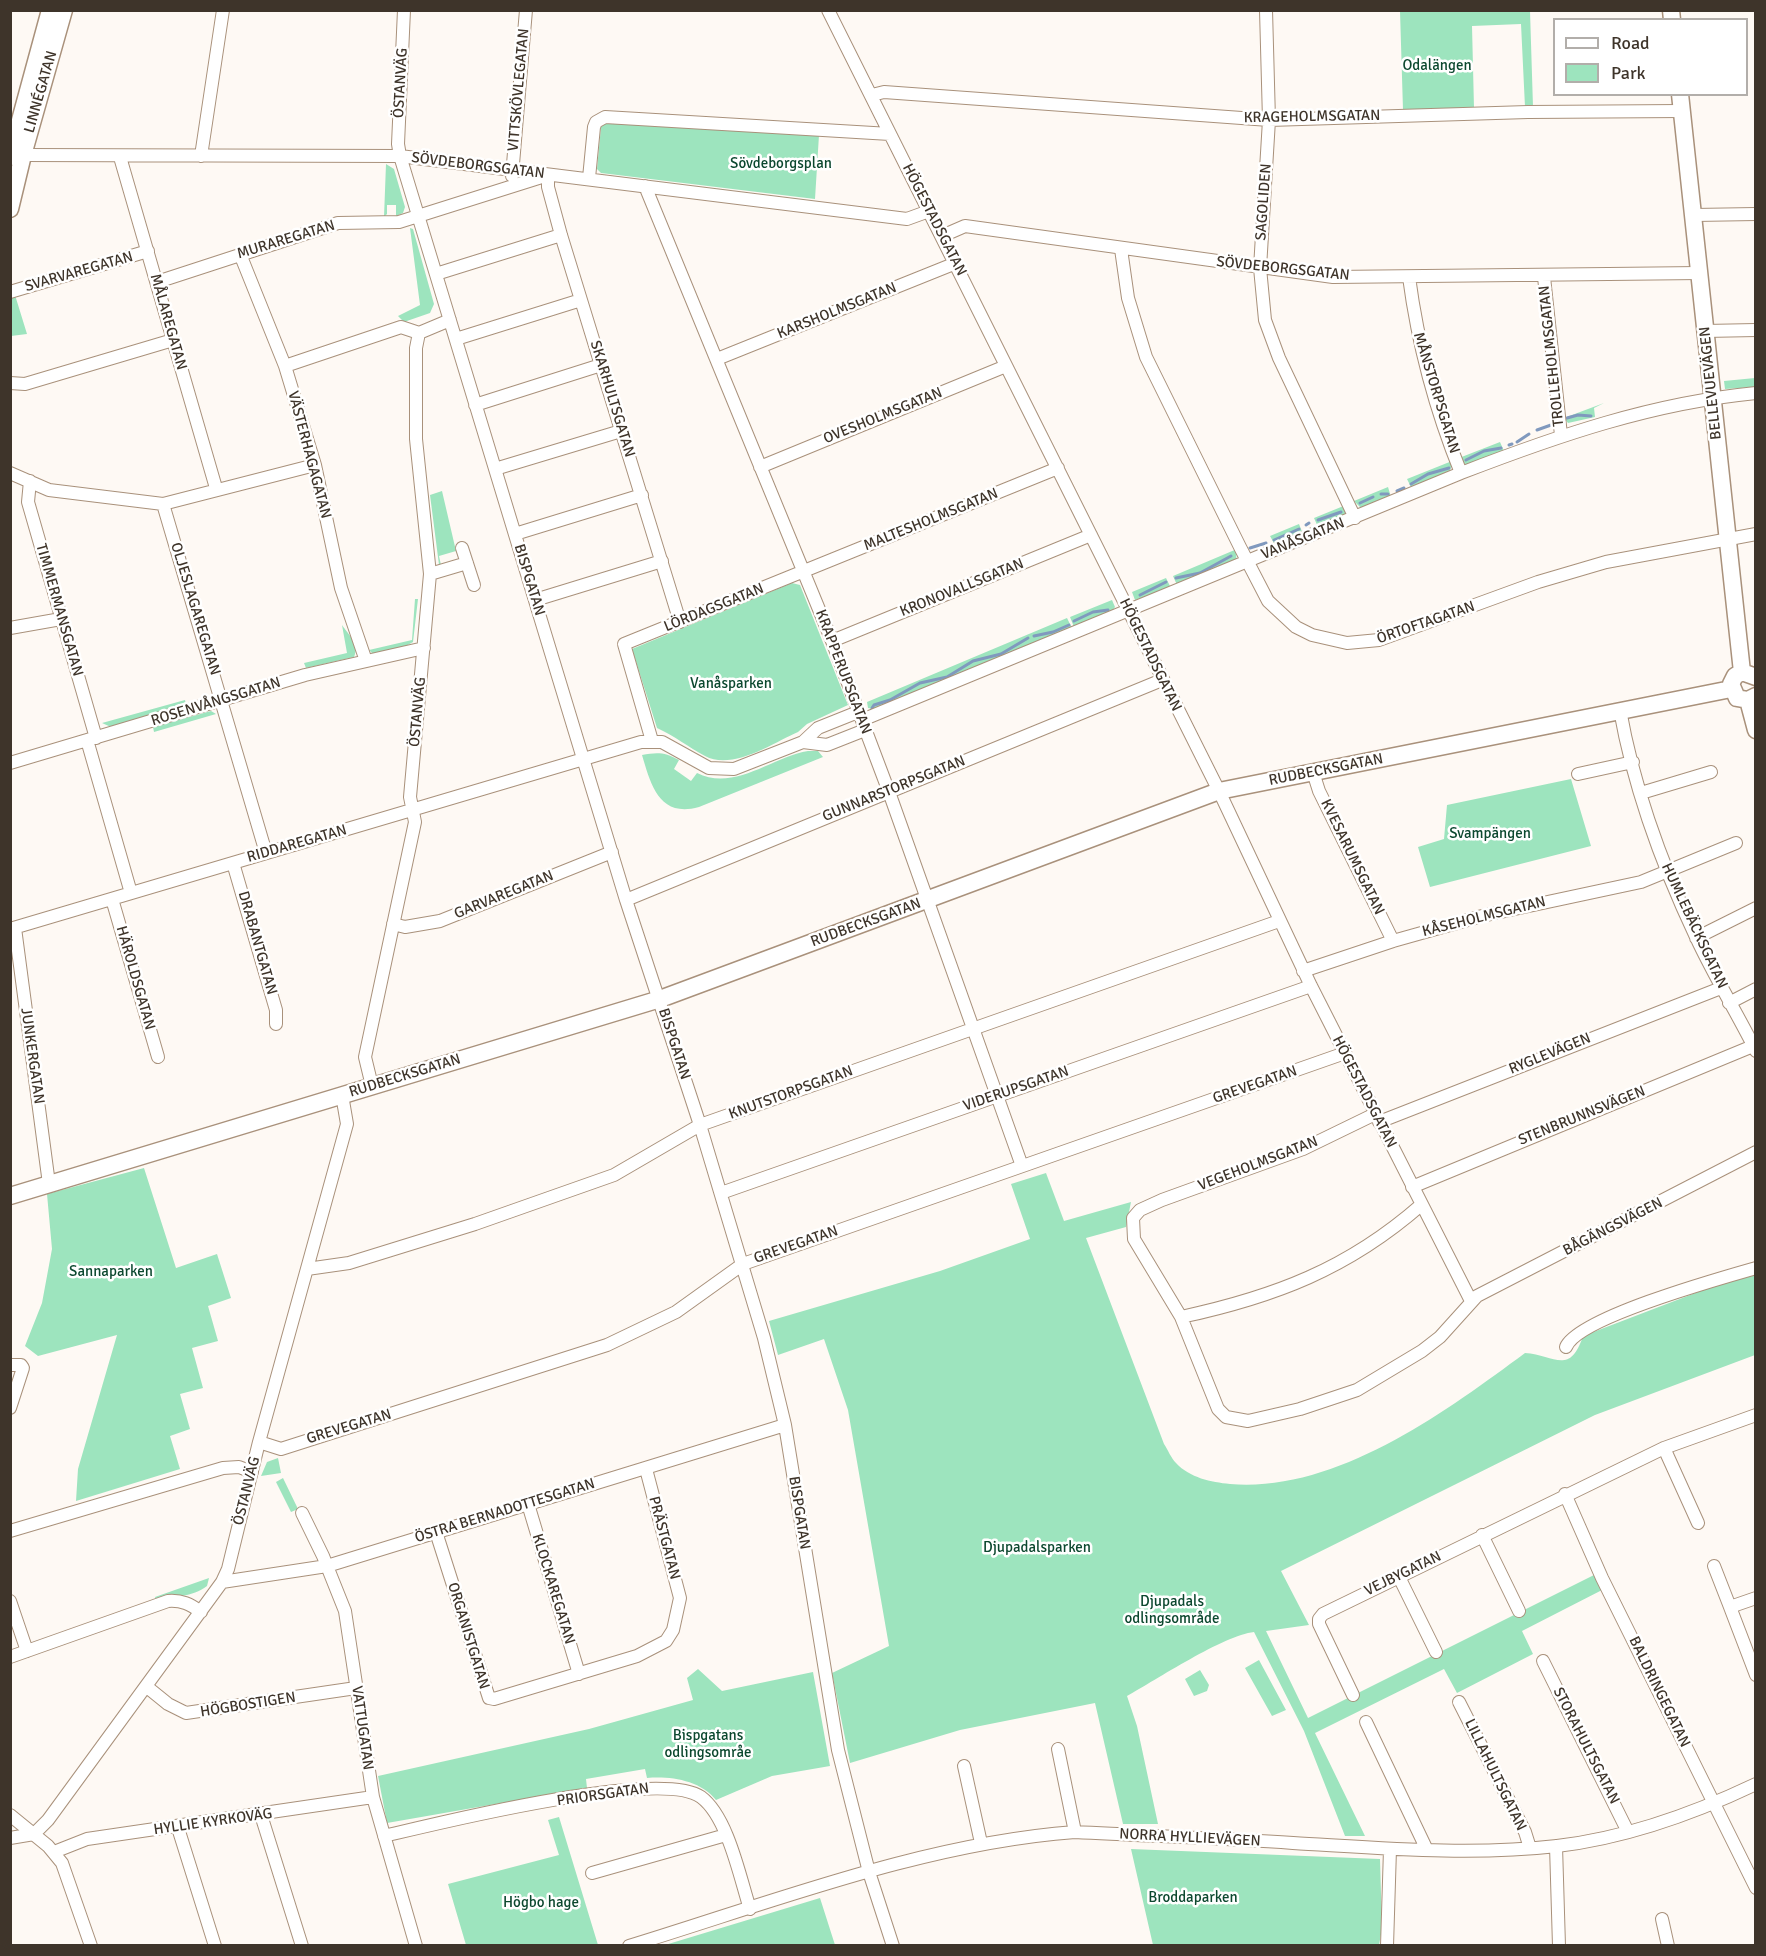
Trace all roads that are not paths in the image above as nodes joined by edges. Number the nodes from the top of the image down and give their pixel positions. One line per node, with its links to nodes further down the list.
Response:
1 (50, 10): 12 (street, LINNÉGATAN)
2 (64, 10): 12 (street, LINNÉGATAN)
3 (223, 10): 13 (street)
4 (404, 10): 14 (street, ÖSTANVÄG)
5 (526, 10): 16 (street, VITTSKÖVLEGATAN)
6 (828, 10): 8 (street, HÖGESTADSGATAN)
7 (1266, 10): 10 (street, SAGOLIDEN)
8 (872, 95): 10 (street, KRAGEHOLMSGATAN); 11 (street, HÖGESTADSGATAN)
9 (1681, 103): 10 (street, KRAGEHOLMSGATAN); 25 (street, BELLEVUEVÄGEN)
10 (1269, 120): 32 (street, SAGOLIDEN)
11 (890, 134): 18 (street); 22 (street, HÖGESTADSGATAN)
12 (17, 156): 15 (street, SÖVDEBORGSGATAN); 21 (street, LINNÉGATAN)
13 (201, 156): 14 (street, SÖVDEBORGSGATAN); 15 (street, SÖVDEBORGSGATAN)
14 (400, 156): 16 (street, SÖVDEBORGSGATAN); 23 (street, BISPGATAN)
15 (120, 157): 29 (street, MÅLAREGATAN)
16 (512, 170): 17 (street, SÖVDEBORGSGATAN); 19 (street, VITTSKÖVLEGATAN)
17 (548, 175): 18 (street, SÖVDEBORGSGATAN); 19 (street, MURAREGATAN); 26 (street, SKARHULTSGATAN)
18 (589, 178): 20 (street, SÖVDEBORGSGATAN)
19 (511, 186): 23 (street, MURAREGATAN)
20 (645, 186): 22 (street, SÖVDEBORGSGATAN); 46 (street, KRAPPERUPSGATAN)
21 (10, 209)
22 (929, 211): 27 (street, HÖGESTADSGATAN)
23 (418, 214): 30 (street, MURAREGATAN); 34 (street, BISPGATAN)
24 (1755, 214): 25 (street)
25 (1694, 215): 33 (street, BELLEVUEVÄGEN)
26 (561, 235): 34 (street); 39 (street, SKARHULTSGATAN)
27 (942, 236): 28 (street, SÖVDEBORGSGATAN); 31 (street, HÖGESTADSGATAN)
28 (1120, 249): 32 (street, SÖVDEBORGSGATAN); 73 (street, ÖRTOFTAGATAN)
29 (148, 251): 37 (street, MÅLAREGATAN); 38 (street, SVARVAREGATAN)
30 (240, 254): 37 (street, MURAREGATAN); 48 (street, VÄSTERHAGAGATAN)
31 (956, 263): 46 (street, KARSHOLMSGATAN); 49 (street, HÖGESTADSGATAN)
32 (1260, 268): 35 (street, SÖVDEBORGSGATAN); 66 (street, SAGOLIDEN)
33 (1700, 273): 36 (street, SÖVDEBORGSGATAN); 42 (street, BELLEVUEVÄGEN)
34 (436, 274): 40 (street, BISPGATAN)
35 (1409, 277): 36 (street, SÖVDEBORGSGATAN); 61 (street, MÅNSTORPSGATAN)
36 (1544, 277): 55 (street, TROLLEHOLMSGATAN)
37 (157, 282): 45 (street, MÅLAREGATAN)
38 (10, 292)
39 (581, 300): 44 (street); 47 (street, SKARHULTSGATAN)
40 (450, 320): 43 (street); 44 (street, BISPGATAN)
41 (1755, 330): 42 (street)
42 (1706, 331): 52 (street, BELLEVUEVÄGEN)
43 (419, 333): 48 (street); 76 (street, ÖSTANVÄG)
44 (456, 339): 53 (street, BISPGATAN)
45 (173, 340): 50 (street); 63 (street, MÅLAREGATAN)
46 (717, 359): 57 (street, KRAPPERUPSGATAN)
47 (601, 365): 53 (street); 54 (street, SKARHULTSGATAN)
48 (285, 366): 56 (street, VÄSTERHAGAGATAN)
49 (1006, 366): 57 (street, OVESHOLMSGATAN); 58 (street, HÖGESTADSGATAN)
50 (10, 382)
51 (1755, 393): 52 (street, VANÅSGATAN)
52 (1713, 397): 55 (street, VANÅSGATAN); 70 (street, BELLEVUEVÄGEN)
53 (476, 405): 59 (street, BISPGATAN)
54 (621, 431): 59 (street); 64 (street, SKARHULTSGATAN)
55 (1561, 435): 61 (street, VANÅSGATAN)
56 (315, 465): 63 (street); 85 (street, VÄSTERHAGAGATAN)
57 (760, 467): 75 (street, KRAPPERUPSGATAN)
58 (1058, 468): 69 (street, HÖGESTADSGATAN); 75 (street, MALTESHOLMSGATAN)
59 (495, 469): 67 (street, BISPGATAN)
60 (10, 473): 62 (street)
61 (1461, 473): 66 (street, VANÅSGATAN)
62 (30, 481): 65 (street); 80 (street, TIMMERMANSGATAN)
63 (216, 488): 65 (street)
64 (642, 495): 67 (street); 72 (street, SKARHULTSGATAN)
65 (163, 504): 90 (street, OLJESLAGAREGATAN)
66 (1355, 518): 73 (street, VANÅSGATAN)
67 (515, 534): 78 (street, BISPGATAN)
68 (1755, 534): 70 (street, ÖRTOFTAGATAN)
69 (1091, 535): 79 (street, HÖGESTADSGATAN); 83 (street, KRONOVALLSGATAN)
70 (1728, 537): 73 (street, ÖRTOFTAGATAN); 86 (street, BELLEVUEVÄGEN)
71 (462, 548): 74 (street)
72 (662, 561): 78 (street); 81 (street, SKARHULTSGATAN)
73 (1248, 562): 79 (street, VANÅSGATAN)
74 (467, 564): 76 (street); 77 (street)
75 (805, 572): 81 (street, LÖRDAGSGATAN); 83 (street, KRAPPERUPSGATAN)
76 (430, 574): 84 (street, ÖSTANVÄG)
77 (474, 585)
78 (535, 600): 97 (street, BISPGATAN)
79 (1128, 611): 87 (street, HÖGESTADSGATAN); 92 (street, VANÅSGATAN)
80 (61, 620): 82 (street); 94 (street, TIMMERMANSGATAN)
81 (680, 622): 95 (street, LÖRDAGSGATAN)
82 (10, 628)
83 (832, 641): 92 (street, KRAPPERUPSGATAN)
84 (424, 648): 85 (street, ROSENVÅNGSGATAN); 106 (street, ÖSTANVÄG)
85 (366, 661): 90 (street, ROSENVÅNGSGATAN)
86 (1749, 674): 88 (street, BELLEVUEVÄGEN)
87 (1162, 680): 103 (street, HÖGESTADSGATAN); 104 (street, GUNNARSTORPSGATAN)
88 (1731, 689): 89 (street); 91 (street, RUDBECKSGATAN)
89 (1752, 698): 93 (street)
90 (222, 700): 94 (street, ROSENVÅNGSGATAN); 109 (street, OLJESLAGAREGATAN)
91 (1620, 710): 98 (street, HUMLEBÄCKSGATAN); 100 (street, RUDBECKSGATAN)
92 (862, 721): 96 (street); 96 (street); 104 (street, KRAPPERUPSGATAN)
93 (1755, 730)
94 (92, 739): 99 (street, ROSENVÅNGSGATAN); 112 (street, TIMMERMANSGATAN)
95 (652, 741): 96 (street); 97 (street)
96 (803, 742)
97 (583, 759): 106 (street, RIDDAREGATAN); 108 (street, BISPGATAN)
98 (1633, 762): 102 (street); 105 (street, HUMLEBÄCKSGATAN)
99 (10, 763)
100 (1313, 772): 103 (street, RUDBECKSGATAN); 121 (street, KVESARUMSGATAN)
101 (1711, 772): 105 (street)
102 (1578, 774)
103 (1219, 791): 115 (street, RUDBECKSGATAN); 117 (street, HÖGESTADSGATAN)
104 (889, 792): 114 (street, GUNNARSTORPSGATAN); 115 (street, KRAPPERUPSGATAN)
105 (1641, 793): 111 (street, HUMLEBÄCKSGATAN)
106 (413, 810): 109 (street, RIDDAREGATAN); 118 (street, ÖSTANVÄG)
107 (1736, 843): 111 (street, KÅSEHOLMSGATAN)
108 (612, 852): 114 (street, BISPGATAN); 118 (street, GARVAREGATAN)
109 (266, 853): 110 (street, RIDDAREGATAN)
110 (234, 863): 112 (street, RIDDAREGATAN); 128 (street, DRABANTGATAN)
111 (1667, 873): 120 (street, HUMLEBÄCKSGATAN); 121 (street, KÅSEHOLMSGATAN)
112 (130, 893): 113 (street, RIDDAREGATAN)
113 (112, 899): 119 (street, RIDDAREGATAN); 132 (street, HÄROLDSGATAN)
114 (626, 900): 126 (street, BISPGATAN)
115 (928, 901): 126 (street, RUDBECKSGATAN); 129 (street, KRAPPERUPSGATAN)
116 (1755, 908): 120 (street)
117 (1279, 921): 122 (street, HÖGESTADSGATAN); 129 (street, KNUTSTORPSGATAN)
118 (393, 924): 133 (street, ÖSTANVÄG)
119 (13, 928): 140 (street, JUNKERGATAN)
120 (1696, 938): 124 (street, HUMLEBÄCKSGATAN)
121 (1393, 941): 122 (street, KÅSEHOLMSGATAN)
122 (1303, 971): 123 (street, HÖGESTADSGATAN)
123 (1311, 986): 131 (street, HÖGESTADSGATAN); 135 (street, VIDERUPSGATAN)
124 (1721, 988): 127 (street, HUMLEBÄCKSGATAN); 136 (street, RYGLEVÄGEN)
125 (1755, 989): 127 (street)
126 (660, 999): 133 (street, RUDBECKSGATAN); 137 (street, BISPGATAN)
127 (1729, 1003): 130 (street, HUMLEBÄCKSGATAN)
128 (276, 1024)
129 (974, 1028): 135 (street, KRAPPERUPSGATAN); 137 (street, KNUTSTORPSGATAN)
130 (1754, 1049): 141 (street, STENBRUNNSVÄGEN)
131 (1345, 1053): 136 (street, HÖGESTADSGATAN); 139 (street, GREVEGATAN)
132 (158, 1057)
133 (372, 1086): 134 (street, RUDBECKSGATAN)
134 (342, 1095): 140 (street, RUDBECKSGATAN); 147 (street, ÖSTANVÄG)
135 (997, 1096): 139 (street, KRAPPERUPSGATAN); 142 (street, VIDERUPSGATAN)
136 (1377, 1118): 141 (street, HÖGESTADSGATAN); 149 (street, VEGEHOLMSGATAN)
137 (700, 1125): 142 (street, BISPGATAN); 147 (street, KNUTSTORPSGATAN)
138 (1755, 1152): 148 (street, BÅGÄNGSVÄGEN)
139 (1022, 1166): 145 (street, GREVEGATAN)
140 (49, 1184): 143 (street, RUDBECKSGATAN)
141 (1412, 1187): 144 (street, HÖGESTADSGATAN)
142 (721, 1193): 145 (street, BISPGATAN)
143 (10, 1196)
144 (1421, 1205): 148 (street, HÖGESTADSGATAN); 149 (street)
145 (743, 1264): 154 (street, BISPGATAN); 155 (street, GREVEGATAN)
146 (1755, 1268): 150 (street)
147 (307, 1269): 155 (street, ÖSTANVÄG)
148 (1471, 1300): 149 (street)
149 (1180, 1317)
150 (1566, 1347)
151 (16, 1365): 152 (street)
152 (10, 1408)
153 (1755, 1415): 156 (street, VEJBYGATAN)
154 (785, 1425): 157 (street, ÖSTRA BERNADOTTESGATAN); 207 (street, BISPGATAN)
155 (259, 1442): 158 (street, ÖSTANVÄG)
156 (1664, 1448): 159 (street, VEJBYGATAN); 162 (street)
157 (646, 1469): 160 (street, ÖSTRA BERNADOTTESGATAN); 175 (street, PRÄSTGATAN)
158 (252, 1472): 163 (street); 169 (street, ÖSTANVÄG)
159 (1565, 1494): 165 (street, VEJBYGATAN); 191 (street, BALDRINGEGATAN)
160 (528, 1504): 164 (street, ÖSTRA BERNADOTTESGATAN); 180 (street, KLOCKAREGATAN)
161 (302, 1513): 166 (street, VATTUGATAN)
162 (1698, 1523)
163 (10, 1531)
164 (436, 1532): 166 (street, ÖSTRA BERNADOTTESGATAN); 180 (street, ORGANISTGATAN)
165 (1482, 1536): 168 (street, VEJBYGATAN); 173 (street)
166 (327, 1566): 169 (street, ÖSTRA BERNADOTTESGATAN); 183 (street, VATTUGATAN)
167 (1714, 1566): 172 (street)
168 (1398, 1576): 177 (street); 184 (street, VEJBYGATAN)
169 (222, 1582): 174 (street, ÖSTANVÄG)
170 (1755, 1598): 172 (street)
171 (10, 1601): 176 (street)
172 (1730, 1607): 181 (street)
173 (1519, 1611)
174 (201, 1612): 176 (street); 182 (street, ÖSTANVÄG)
175 (666, 1641): 180 (street, ORGANISTGATAN)
176 (27, 1651): 178 (street)
177 (1436, 1652)
178 (10, 1657)
179 (1543, 1661): 196 (street, STORAHULTSGATAN)
180 (579, 1674)
181 (1755, 1675)
182 (147, 1687): 183 (street, HÖGBOSTIGEN); 197 (street, ÖSTANVÄG)
183 (356, 1688): 190 (street, VATTUGATAN)
184 (1353, 1695)
185 (1459, 1702): 203 (street, LILLAHULTSGATAN)
186 (1366, 1722): 205 (street)
187 (1058, 1749): 195 (street)
188 (964, 1766): 201 (street)
189 (1755, 1784): 191 (street, NORRA HYLLIEVÄGEN)
190 (373, 1797): 193 (street, HYLLIE KYRKOVÄG); 199 (street, VATTUGATAN)
191 (1714, 1803): 196 (street, NORRA HYLLIEVÄGEN); 209 (street, BALDRINGEGATAN)
192 (10, 1815): 197 (street)
193 (261, 1815): 194 (street, HYLLIE KYRKOVÄG); 214 (street)
194 (178, 1828): 206 (street, HYLLIE KYRKOVÄG); 213 (street)
195 (1075, 1832): 201 (street, NORRA HYLLIEVÄGEN); 204 (street, NORRA HYLLIEVÄGEN)
196 (1628, 1832): 202 (street, NORRA HYLLIEVÄGEN)
197 (34, 1834): 200 (street); 206 (street)
198 (726, 1835): 199 (street, PRIORSGATAN); 208 (street); 210 (street, PRIORSGATAN)
199 (384, 1836): 215 (street, VATTUGATAN)
200 (10, 1838)
201 (981, 1843): 207 (street, NORRA HYLLIEVÄGEN)
202 (1556, 1846): 203 (street, NORRA HYLLIEVÄGEN); 219 (street)
203 (1530, 1848): 205 (street, NORRA HYLLIEVÄGEN)
204 (1390, 1849): 205 (street, NORRA HYLLIEVÄGEN); 218 (street)
205 (1427, 1850)
206 (54, 1852): 212 (street)
207 (870, 1872): 210 (street, NORRA HYLLIEVÄGEN); 217 (street, BISPGATAN)
208 (592, 1873)
209 (1755, 1888)
210 (750, 1908): 216 (street, NORRA HYLLIEVÄGEN)
211 (1662, 1919): 220 (street)
212 (91, 1946)
213 (215, 1946)
214 (302, 1946)
215 (416, 1946)
216 (629, 1946)
217 (893, 1946)
218 (1387, 1946)
219 (1559, 1946)
220 (1668, 1946)

